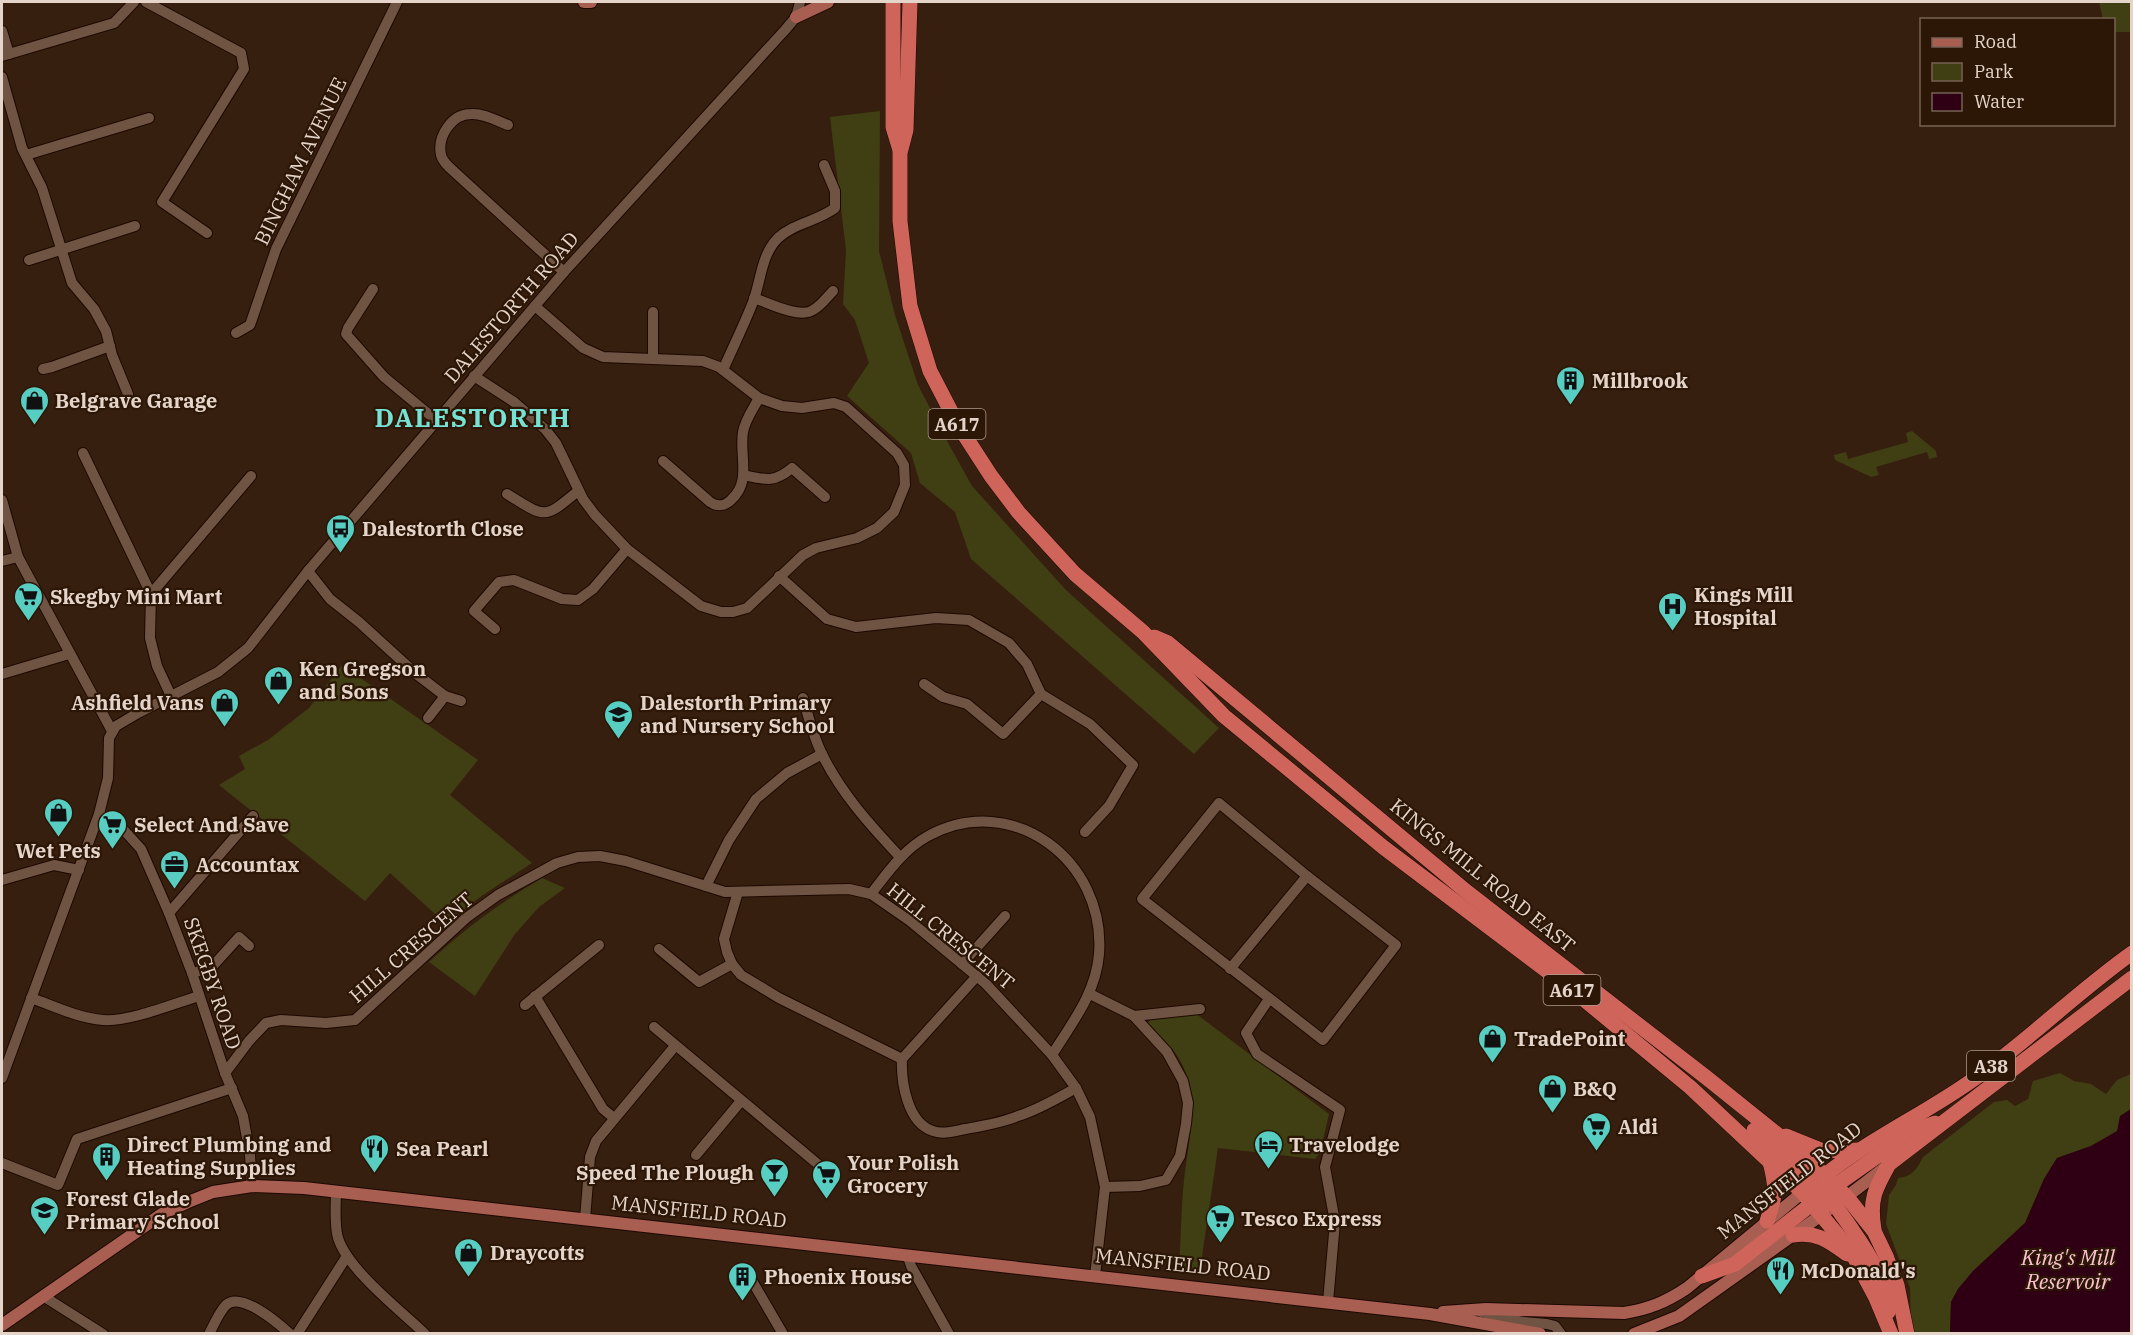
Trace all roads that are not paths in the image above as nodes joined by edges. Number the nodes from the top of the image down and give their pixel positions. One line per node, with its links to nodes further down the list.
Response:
1 (134, 2): 12 (street)
2 (146, 2): 20 (street)
3 (398, 2): 29 (street, BINGHAM AVENUE)
4 (586, 2): 5 (main road)
5 (591, 2)
6 (800, 2): 10 (street, DALESTORTH ROAD)
7 (828, 2): 10 (main road)
8 (892, 2): 16 (highway, KINGS MILL ROAD EAST / A617)
9 (910, 2): 16 (highway, KINGS MILL ROAD EAST / A617)
10 (796, 17): 23 (street, DALESTORTH ROAD)
11 (2, 31): 12 (street)
12 (5, 56)
13 (2, 77): 17 (street)
14 (149, 118): 17 (street)
15 (508, 125): 23 (street)
16 (900, 153): 53 (highway, KINGS MILL ROAD EAST / A617)
17 (26, 155): 21 (street)
18 (824, 165): 26 (street)
19 (135, 226): 21 (street)
20 (207, 233)
21 (61, 250): 22 (street); 30 (street)
22 (29, 260)
23 (564, 272): 27 (street, DALESTORTH ROAD)
24 (373, 289): 37 (street)
25 (833, 291): 26 (street)
26 (754, 298): 33 (street)
27 (535, 306): 31 (street); 34 (street, DALESTORTH ROAD)
28 (653, 312): 31 (street)
29 (236, 333)
30 (110, 346): 32 (street); 35 (street)
31 (653, 359): 33 (street)
32 (43, 369)
33 (723, 370): 36 (street)
34 (474, 376): 37 (street, DALESTORTH ROAD); 42 (street)
35 (128, 394)
36 (759, 398): 40 (street); 50 (street)
37 (437, 420): 49 (street, DALESTORTH ROAD)
38 (84, 453): 51 (street)
39 (663, 461): 40 (street)
40 (744, 475): 44 (street)
41 (250, 476): 51 (street)
42 (578, 490): 43 (street); 46 (street)
43 (507, 494)
44 (825, 497)
45 (2, 500): 47 (street)
46 (627, 549): 50 (street); 52 (street)
47 (18, 558): 48 (street); 54 (street)
48 (2, 561)
49 (309, 572): 58 (street, DALESTORTH ROAD); 59 (street)
50 (779, 576): 57 (street)
51 (151, 594): 58 (street)
52 (495, 628)
53 (1143, 632): 101 (highway, KINGS MILL ROAD EAST / A617); 111 (highway, KINGS MILL ROAD EAST / A617)
54 (69, 654): 55 (street); 63 (street)
55 (2, 674)
56 (924, 684): 57 (street)
57 (1041, 694): 67 (street)
58 (171, 696): 63 (street, DALESTORTH ROAD)
59 (445, 696): 61 (street); 62 (street)
60 (803, 698): 64 (street)
61 (461, 700)
62 (428, 718)
63 (112, 731): 65 (street)
64 (822, 754): 68 (street); 72 (street)
65 (99, 814): 69 (street); 75 (street, SKEGBY ROAD)
66 (253, 816): 75 (street)
67 (1085, 832)
68 (900, 857): 74 (street); 87 (street)
69 (79, 870): 71 (street); 90 (street)
70 (1307, 876): 83 (street); 83 (street); 91 (street)
71 (2, 880)
72 (706, 886): 73 (street, HILL CRESCENT); 99 (street, HILL CRESCENT)
73 (738, 892): 74 (street, HILL CRESCENT); 81 (street)
74 (871, 894): 82 (street, HILL CRESCENT)
75 (169, 913): 84 (street, SKEGBY ROAD)
76 (1005, 916): 82 (street)
77 (599, 945): 89 (street)
78 (249, 946): 84 (street)
79 (659, 949): 81 (street)
80 (2132, 953): 108 (highway, MANSFIELD ROAD / A38)
81 (732, 964): 98 (street)
82 (962, 964): 85 (street, HILL CRESCENT)
83 (1230, 969): 91 (street)
84 (192, 973): 88 (street, SKEGBY ROAD)
85 (977, 976): 97 (street, HILL CRESCENT); 98 (street)
86 (2132, 978): 105 (highway, MANSFIELD ROAD / A38)
87 (1090, 994): 94 (street); 97 (street)
88 (199, 996): 90 (street); 99 (street, SKEGBY ROAD)
89 (535, 996): 92 (street); 106 (street)
90 (31, 998): 100 (street)
91 (1269, 999): 129 (street)
92 (525, 1005)
93 (1200, 1009): 94 (street)
94 (1134, 1016): 115 (street)
95 (654, 1027): 96 (street)
96 (675, 1046): 104 (street); 106 (street)
97 (1052, 1055): 103 (street, HILL CRESCENT)
98 (902, 1059): 103 (street)
99 (225, 1073): 102 (street, SKEGBY ROAD)
100 (2, 1078)
101 (1707, 1078): 107 (highway, KINGS MILL ROAD EAST / A617); 117 (highway)
102 (232, 1088): 110 (street); 114 (street, SKEGBY ROAD)
103 (1076, 1088): 115 (street, HILL CRESCENT)
104 (741, 1101): 109 (street); 113 (street)
105 (1951, 1116): 112 (highway, MANSFIELD ROAD / A38); 117 (highway)
106 (614, 1118): 118 (street)
107 (1768, 1129): 108 (highway); 117 (highway, KINGS MILL ROAD EAST / A617)
108 (1858, 1150): 117 (highway, MANSFIELD ROAD / A38)
109 (696, 1155)
110 (2, 1162)
111 (1770, 1162): 117 (highway, KINGS MILL ROAD EAST / A617); 119 (highway)
112 (1888, 1164): 117 (main road, MANSFIELD ROAD); 120 (highway)
113 (826, 1171)
114 (252, 1186): 116 (main road, MANSFIELD ROAD); 128 (main road, MANSFIELD ROAD)
115 (1105, 1187): 126 (street, HILL CRESCENT)
116 (336, 1191): 118 (main road, MANSFIELD ROAD); 122 (street)
117 (1824, 1195): 119 (main road, MANSFIELD ROAD); 120 (highway, A617); 121 (main road, MANSFIELD ROAD); 124 (highway, A617); 127 (highway); 134 (highway)
118 (585, 1219): 123 (main road, MANSFIELD ROAD)
119 (1767, 1221): 127 (main road, MANSFIELD ROAD)
120 (1874, 1232): 144 (highway)
121 (1793, 1236): 124 (highway); 143 (main road, MANSFIELD ROAD)
122 (347, 1256): 138 (street); 139 (street)
123 (908, 1257): 126 (main road, MANSFIELD ROAD); 141 (street)
124 (1856, 1262): 134 (highway, A617)
125 (748, 1274): 140 (street)
126 (1095, 1276): 129 (main road, MANSFIELD ROAD)
127 (1702, 1276): 130 (main road, MANSFIELD ROAD)
128 (43, 1296): 132 (main road, MANSFIELD ROAD); 135 (street)
129 (1328, 1302): 131 (main road, MANSFIELD ROAD)
130 (1562, 1311): 133 (main road, MANSFIELD ROAD); 142 (street)
131 (1430, 1314): 133 (main road, MANSFIELD ROAD); 133 (main road, MANSFIELD ROAD)
132 (2, 1324)
133 (1545, 1325): 142 (street)
134 (1890, 1332)
135 (104, 1334)
136 (209, 1334): 137 (street)
137 (290, 1334)
138 (297, 1334)
139 (425, 1334)
140 (783, 1334)
141 (949, 1334)
142 (1561, 1334)
143 (1634, 1334)
144 (1906, 1334)

